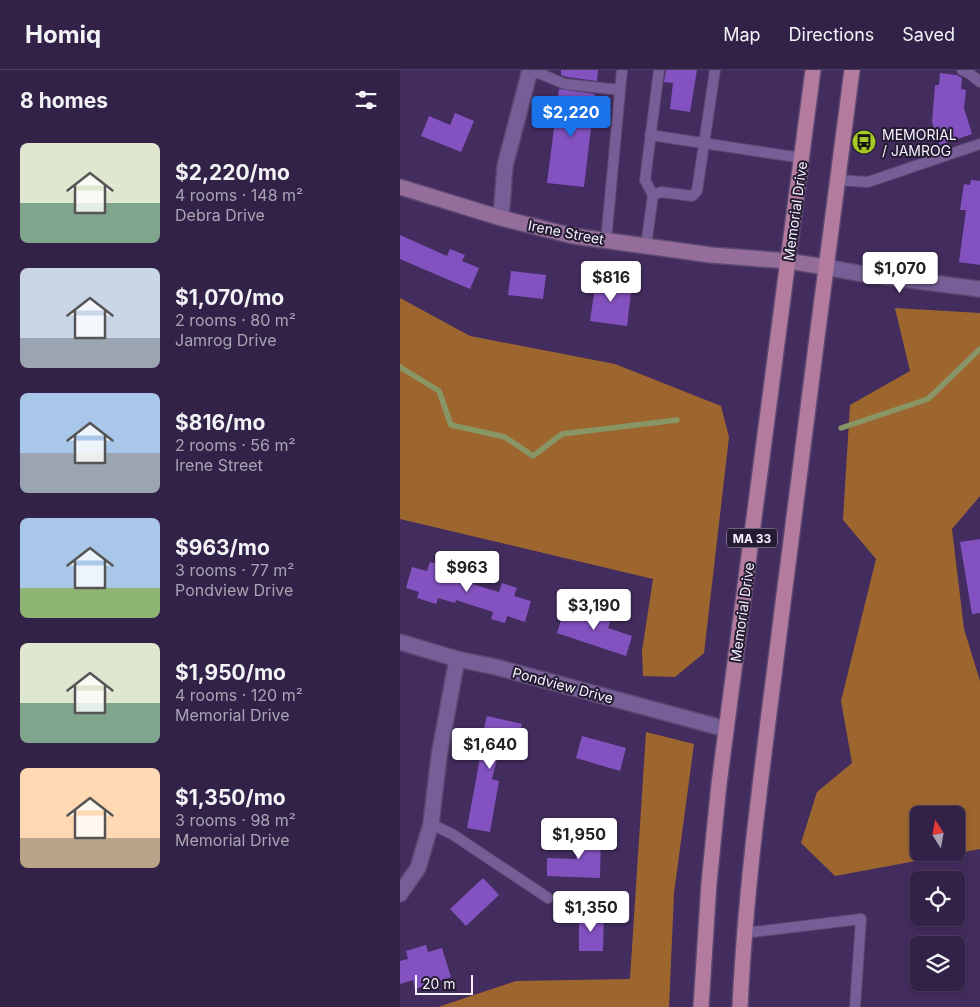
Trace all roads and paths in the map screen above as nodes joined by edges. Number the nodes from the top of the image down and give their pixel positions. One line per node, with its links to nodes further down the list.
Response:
1 (530, 70): 9 (lane); 17 (street)
2 (622, 70): 9 (lane)
3 (659, 70): 10 (lane)
4 (715, 70): 11 (lane)
5 (813, 70): 13 (main road, Memorial Drive / MA 33)
6 (852, 70): 14 (main road, MA 33)
7 (962, 70): 8 (lane)
8 (980, 82)
9 (620, 90): 18 (lane)
10 (650, 135): 11 (lane); 16 (lane)
11 (705, 143): 13 (lane); 16 (lane)
12 (980, 144): 14 (lane)
13 (802, 158): 20 (main road, Memorial Drive / MA 33)
14 (837, 180): 21 (main road, MA 33)
15 (400, 187): 17 (street, Irene Street)
16 (653, 195): 19 (lane)
17 (501, 218): 18 (street, Irene Street)
18 (606, 241): 19 (street, Irene Street)
19 (646, 246): 20 (street, Irene Street)
20 (788, 261): 21 (street, Irene Street); 25 (main road, Memorial Drive / MA 33)
21 (825, 267): 22 (street); 29 (main road, MA 33)
22 (980, 289)
23 (400, 642): 24 (street, Pondview Drive)
24 (457, 659): 25 (street, Pondview Drive); 26 (street)
25 (726, 730): 30 (main road, Memorial Drive / MA 33)
26 (430, 824): 27 (street); 28 (lane)
27 (400, 894)
28 (548, 898)
29 (745, 933): 31 (main road, MA 33); 32 (lane)
30 (701, 1007)
31 (740, 1007)
32 (855, 1007)

